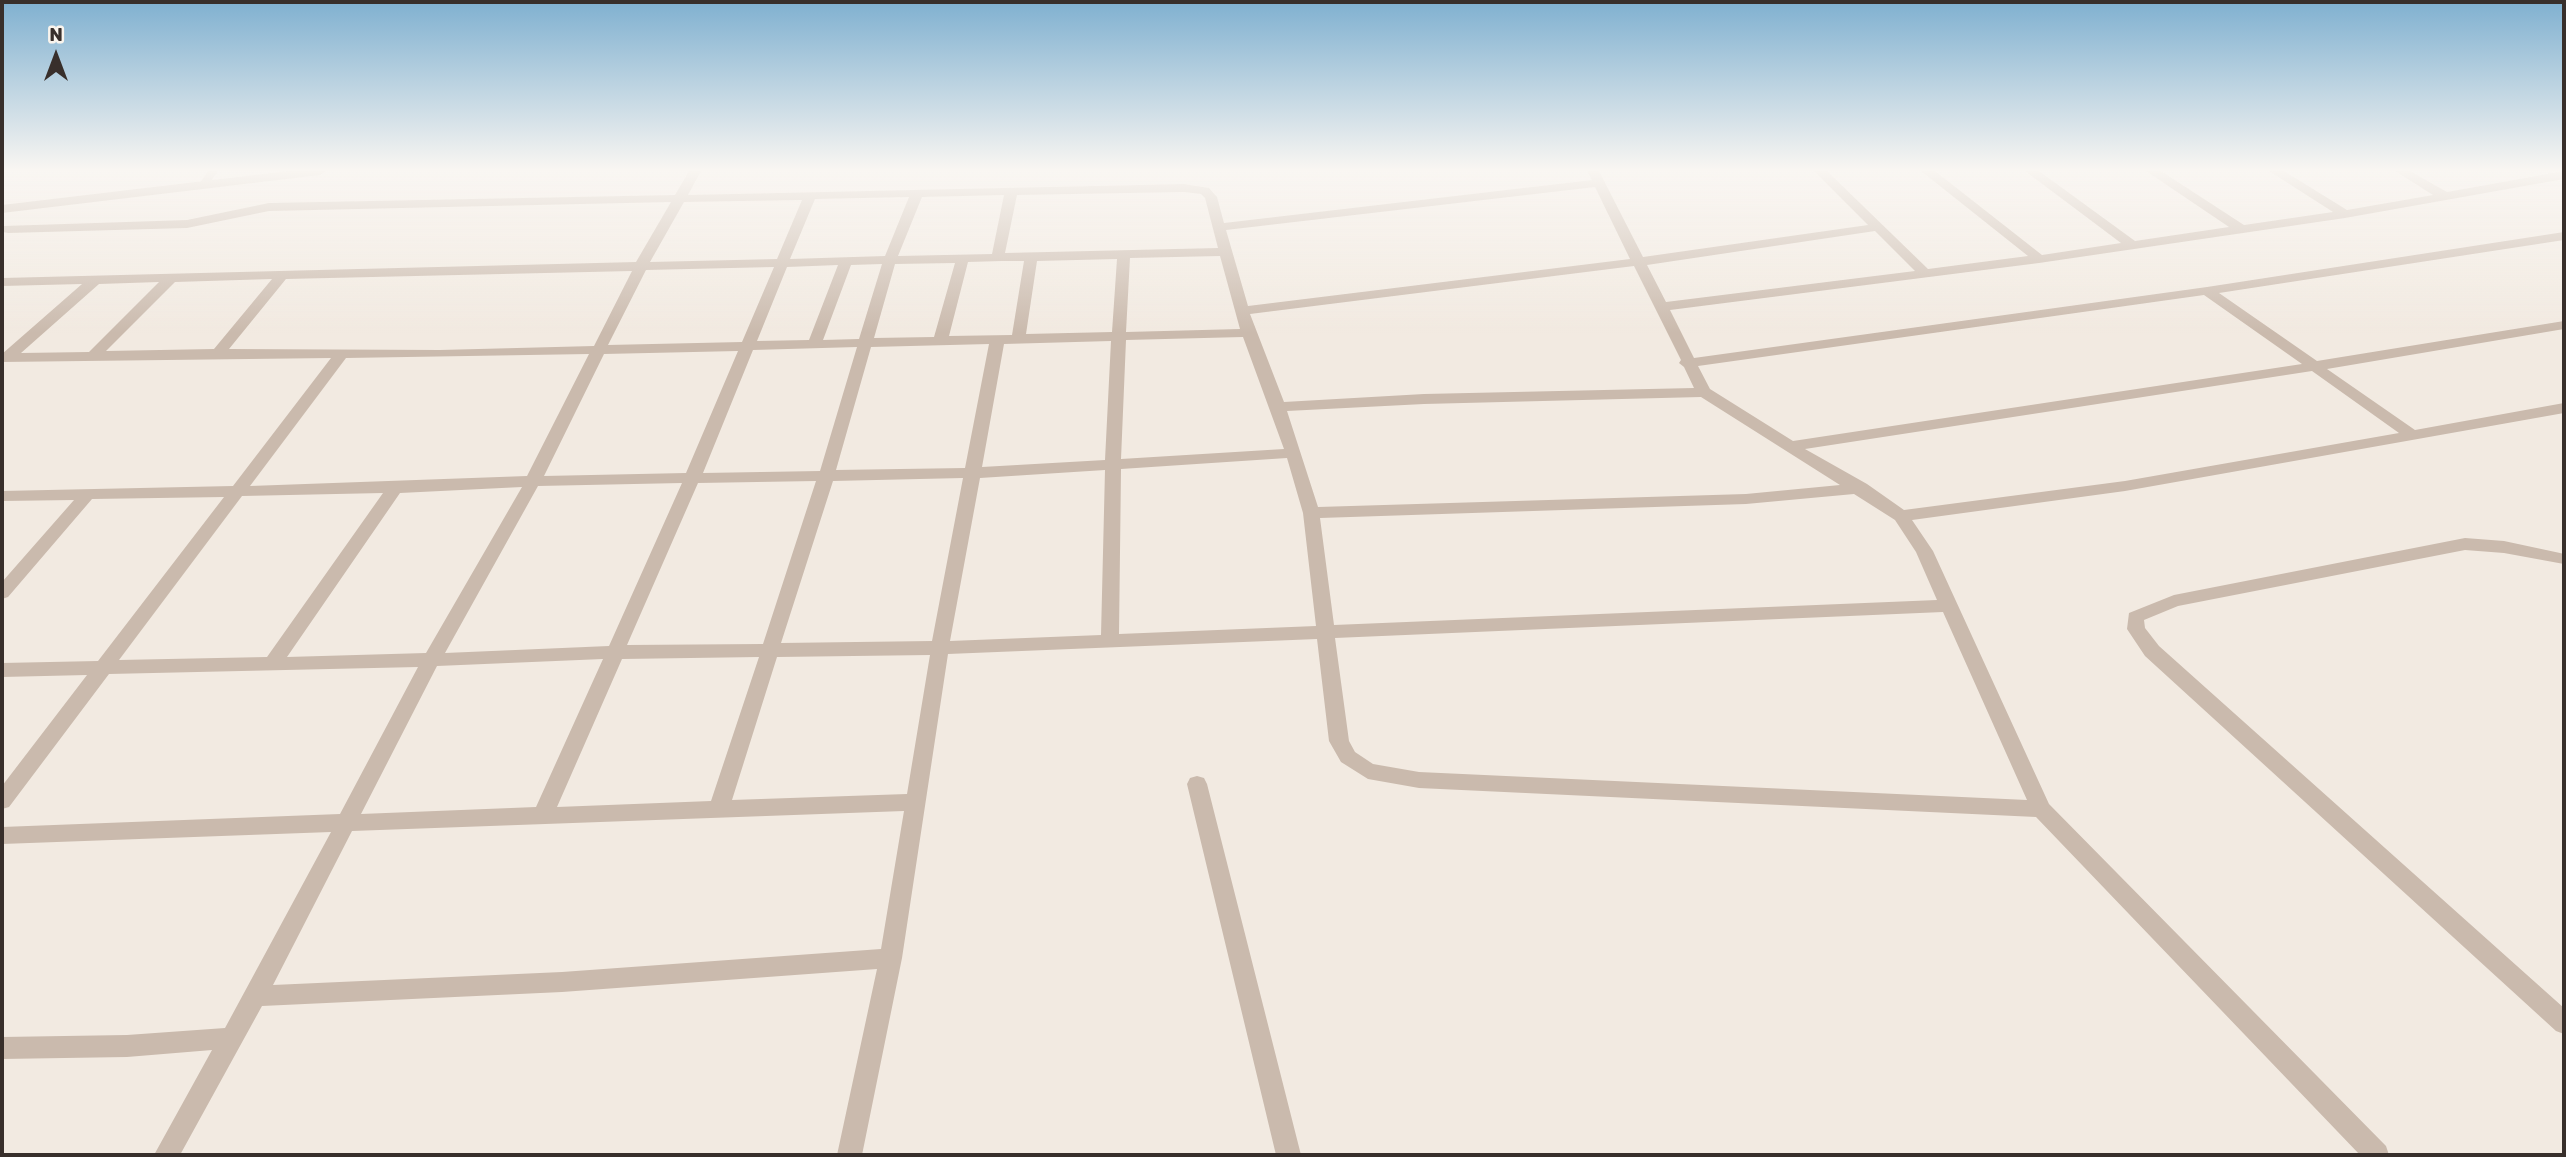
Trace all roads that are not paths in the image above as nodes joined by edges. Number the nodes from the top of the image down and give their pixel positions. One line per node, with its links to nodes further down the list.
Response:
1 (156, 225): 15 (street)
2 (665, 225): 28 (street)
3 (798, 225): 27 (street)
4 (905, 225): 24 (street)
5 (1004, 225): 21 (street)
6 (1234, 225): 12 (street)
7 (1619, 225): 26 (street)
8 (1996, 225): 22 (street)
9 (2105, 225): 17 (street)
10 (2235, 225): 14 (street)
11 (2269, 225): 14 (street)
12 (1219, 227): 18 (street)
13 (1879, 227): 26 (street); 29 (street)
14 (2241, 229): 17 (street)
15 (5, 233)
16 (2564, 236): 34 (street)
17 (2132, 245): 22 (street)
18 (1225, 252): 19 (street); 36 (street)
19 (1124, 256): 20 (street); 39 (street)
20 (1031, 258): 21 (street); 40 (street)
21 (997, 259): 23 (street)
22 (2039, 259): 29 (street)
23 (962, 260): 24 (street); 42 (street)
24 (890, 261): 25 (street); 43 (street)
25 (846, 262): 27 (street); 44 (street)
26 (1637, 262): 35 (street); 36 (street)
27 (783, 263): 28 (street); 45 (street)
28 (641, 266): 30 (street); 46 (street)
29 (1926, 274): 35 (street)
30 (281, 277): 31 (street); 47 (street)
31 (170, 279): 32 (street); 49 (street)
32 (94, 281): 33 (street); 50 (street)
33 (2, 282)
34 (2207, 291): 51 (street); 52 (street)
35 (1659, 307): 51 (street)
36 (1242, 311): 38 (street)
37 (2564, 326): 52 (street)
38 (1248, 333): 39 (street); 54 (street)
39 (1119, 337): 40 (street); 59 (street)
40 (1018, 340): 41 (street)
41 (997, 341): 42 (street); 60 (street)
42 (940, 342): 43 (street)
43 (865, 344): 44 (street); 61 (street)
44 (814, 345): 45 (street)
45 (745, 346): 46 (street); 62 (street)
46 (597, 349): 48 (street); 63 (street)
47 (218, 353): 48 (street); 49 (street)
48 (341, 355): 66 (street)
49 (93, 356): 50 (street)
50 (4, 358)
51 (1686, 363): 53 (street)
52 (2316, 366): 56 (street); 57 (street)
53 (1704, 393): 54 (street); 57 (street)
54 (1277, 407): 58 (street)
55 (2564, 408): 56 (street)
56 (2414, 436): 70 (street)
57 (1792, 446): 65 (street)
58 (1294, 453): 59 (street); 69 (street)
59 (1114, 466): 60 (street); 75 (street)
60 (972, 473): 61 (street); 76 (street)
61 (826, 477): 62 (street); 77 (street)
62 (692, 479): 63 (street); 78 (street)
63 (533, 481): 64 (street); 79 (street)
64 (396, 488): 66 (street); 80 (street)
65 (1861, 488): 69 (street); 70 (street)
66 (241, 489): 67 (street); 81 (street)
67 (89, 494): 68 (street); 72 (street)
68 (2, 496)
69 (1311, 513): 74 (street)
70 (1901, 516): 73 (street)
71 (2560, 559): 93 (street)
72 (2, 593)
73 (1947, 606): 74 (street); 87 (street)
74 (1326, 631): 75 (street); 87 (street)
75 (1110, 641): 76 (street)
76 (940, 648): 77 (street); 85 (street)
77 (768, 649): 78 (street); 86 (street)
78 (617, 652): 79 (street); 88 (street)
79 (432, 659): 80 (street); 89 (street)
80 (273, 662): 81 (street)
81 (106, 667): 82 (street); 84 (street)
82 (2, 670)
83 (1197, 784): 98 (street)
84 (2, 801)
85 (916, 802): 86 (street); 91 (street)
86 (719, 808): 88 (street)
87 (2041, 808): 99 (street)
88 (543, 815): 89 (street)
89 (345, 823): 90 (street); 92 (street)
90 (2, 835)
91 (891, 958): 92 (street); 97 (street)
92 (255, 996): 94 (street)
93 (2564, 1023)
94 (232, 1038): 95 (street); 96 (street)
95 (2, 1048)
96 (167, 1155)
97 (850, 1155)
98 (1290, 1155)
99 (2377, 1155)

